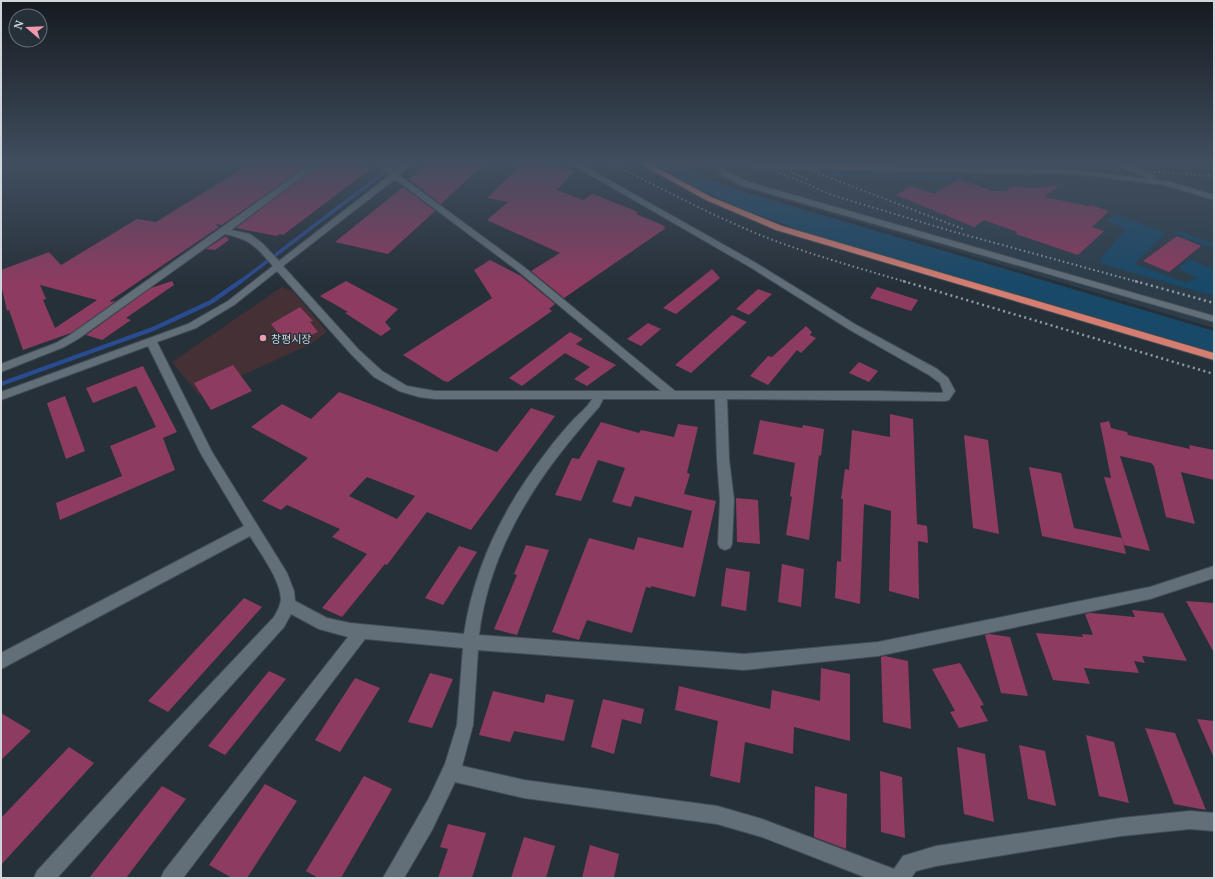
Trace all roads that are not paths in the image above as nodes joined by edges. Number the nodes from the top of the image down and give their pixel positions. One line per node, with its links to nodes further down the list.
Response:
1 (262, 203): 7 (street)
2 (348, 203): 8 (street)
3 (432, 203): 16 (street)
4 (644, 203): 13 (street)
5 (716, 203): 11 (highway)
6 (812, 203): 9 (street)
7 (224, 231): 8 (street); 12 (street)
8 (274, 261): 10 (street); 15 (street)
9 (1214, 319)
10 (151, 341): 14 (street); 17 (street)
11 (1214, 357)
12 (1, 368)
13 (721, 395): 16 (street); 18 (street)
14 (1, 396)
15 (599, 396): 16 (street); 22 (street)
16 (674, 396)
17 (252, 528): 20 (street); 23 (street)
18 (725, 544)
19 (1214, 572): 22 (street)
20 (289, 604): 21 (street); 26 (street)
21 (362, 631): 22 (street); 27 (street)
22 (471, 642): 24 (street)
23 (1, 661)
24 (450, 772): 28 (street); 29 (street)
25 (1214, 822): 30 (street)
26 (44, 878)
27 (171, 878)
28 (393, 878)
29 (892, 878)
30 (900, 878)

